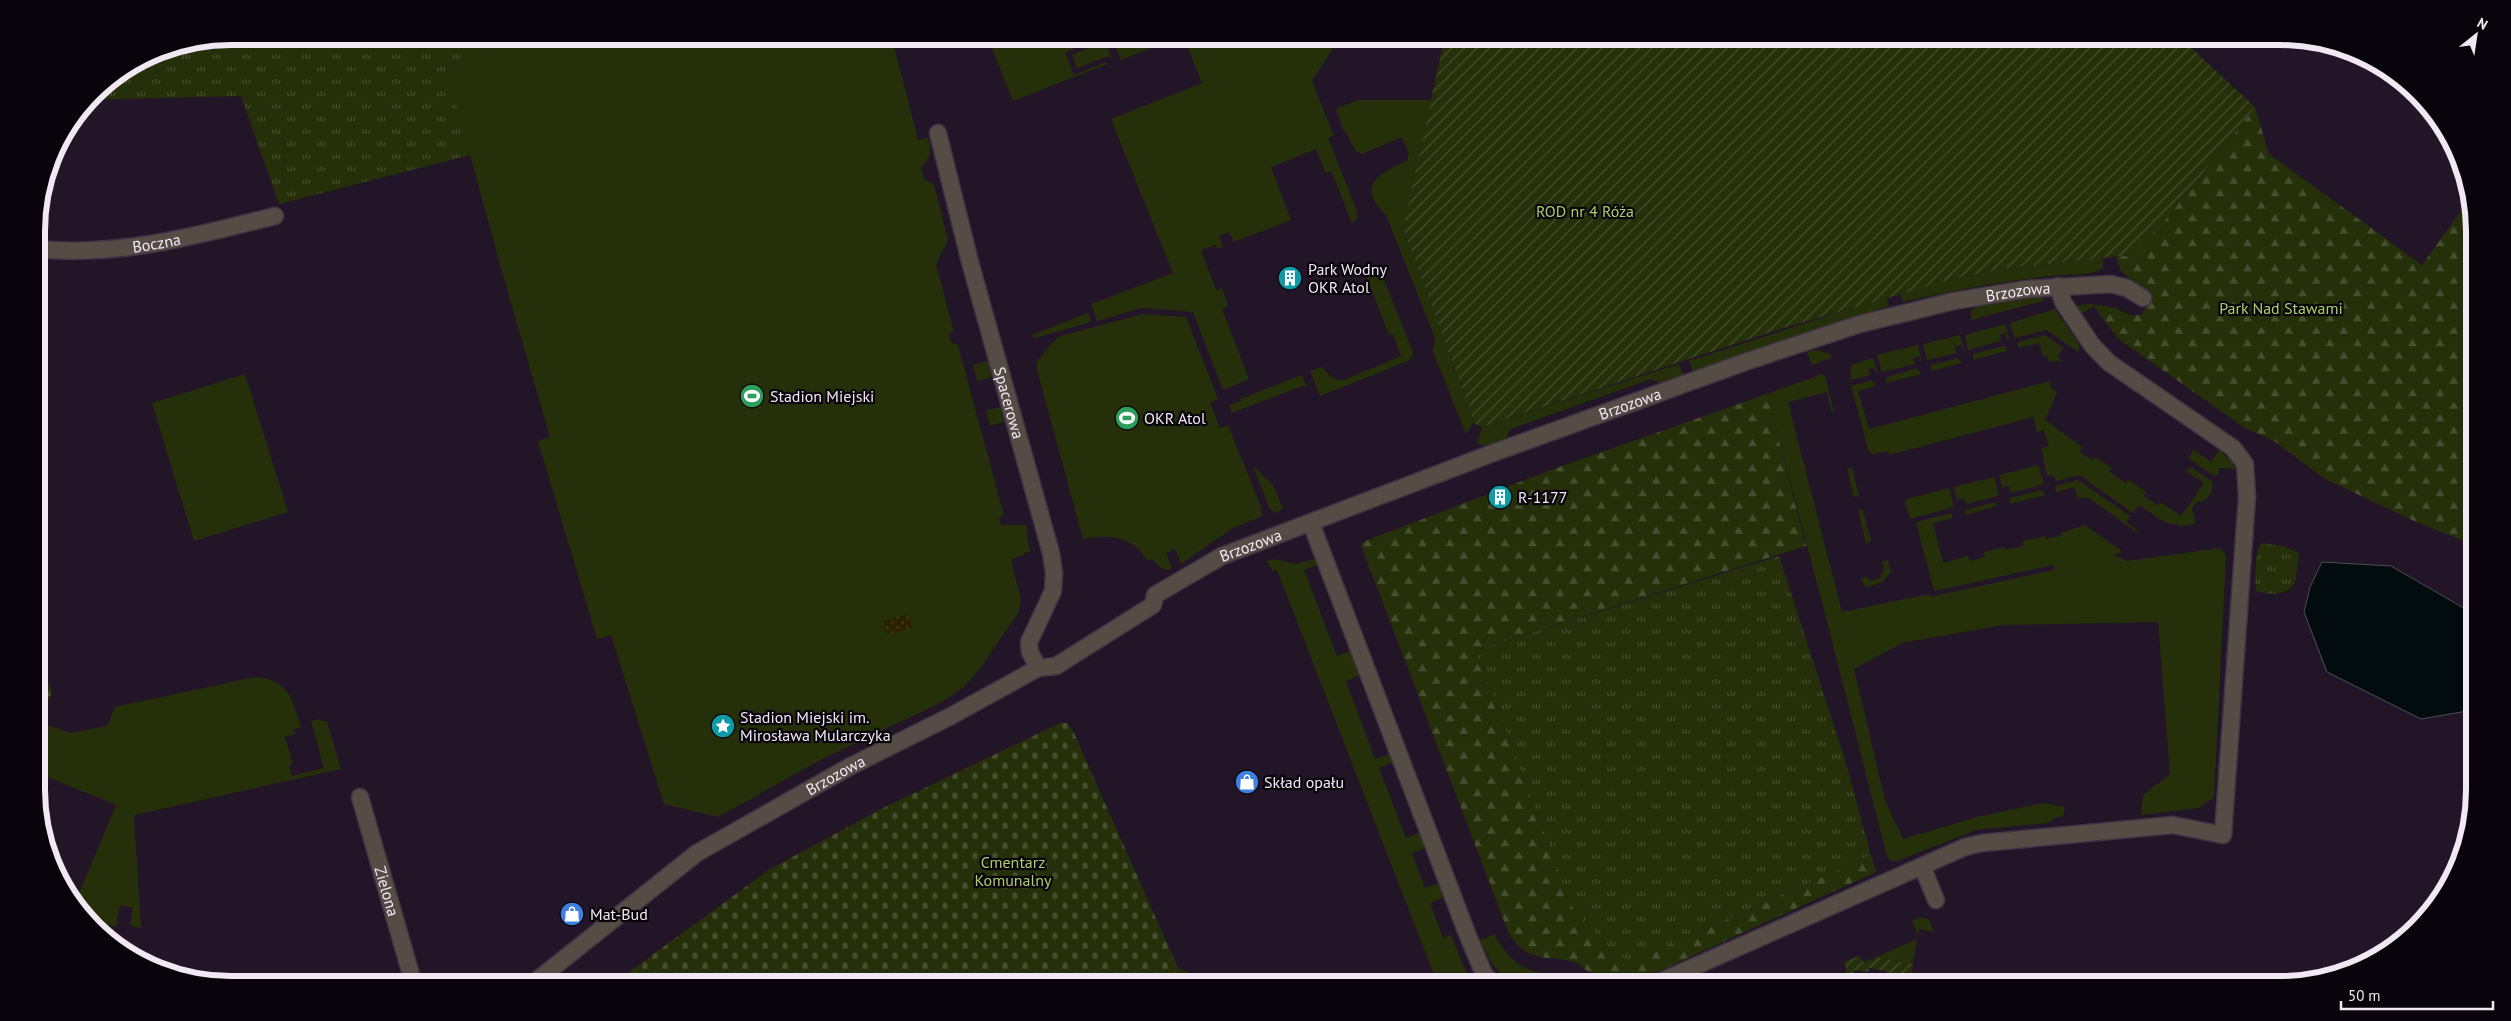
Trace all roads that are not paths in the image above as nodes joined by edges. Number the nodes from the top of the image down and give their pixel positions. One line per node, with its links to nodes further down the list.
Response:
1 (938, 133): 7 (street, Spacerowa)
2 (275, 216): 3 (street, Boczna)
3 (45, 249)
4 (2058, 286): 5 (street, Brzozowa); 6 (street, Brzozowa); 9 (street, Brzozowa)
5 (2143, 298)
6 (1311, 523): 7 (street, Brzozowa); 13 (street)
7 (1038, 668): 12 (street, Brzozowa)
8 (360, 797): 11 (street, Zielona)
9 (1922, 866): 10 (street); 14 (street)
10 (1936, 900)
11 (411, 976)
12 (542, 976)
13 (1486, 976)
14 (1673, 976)

